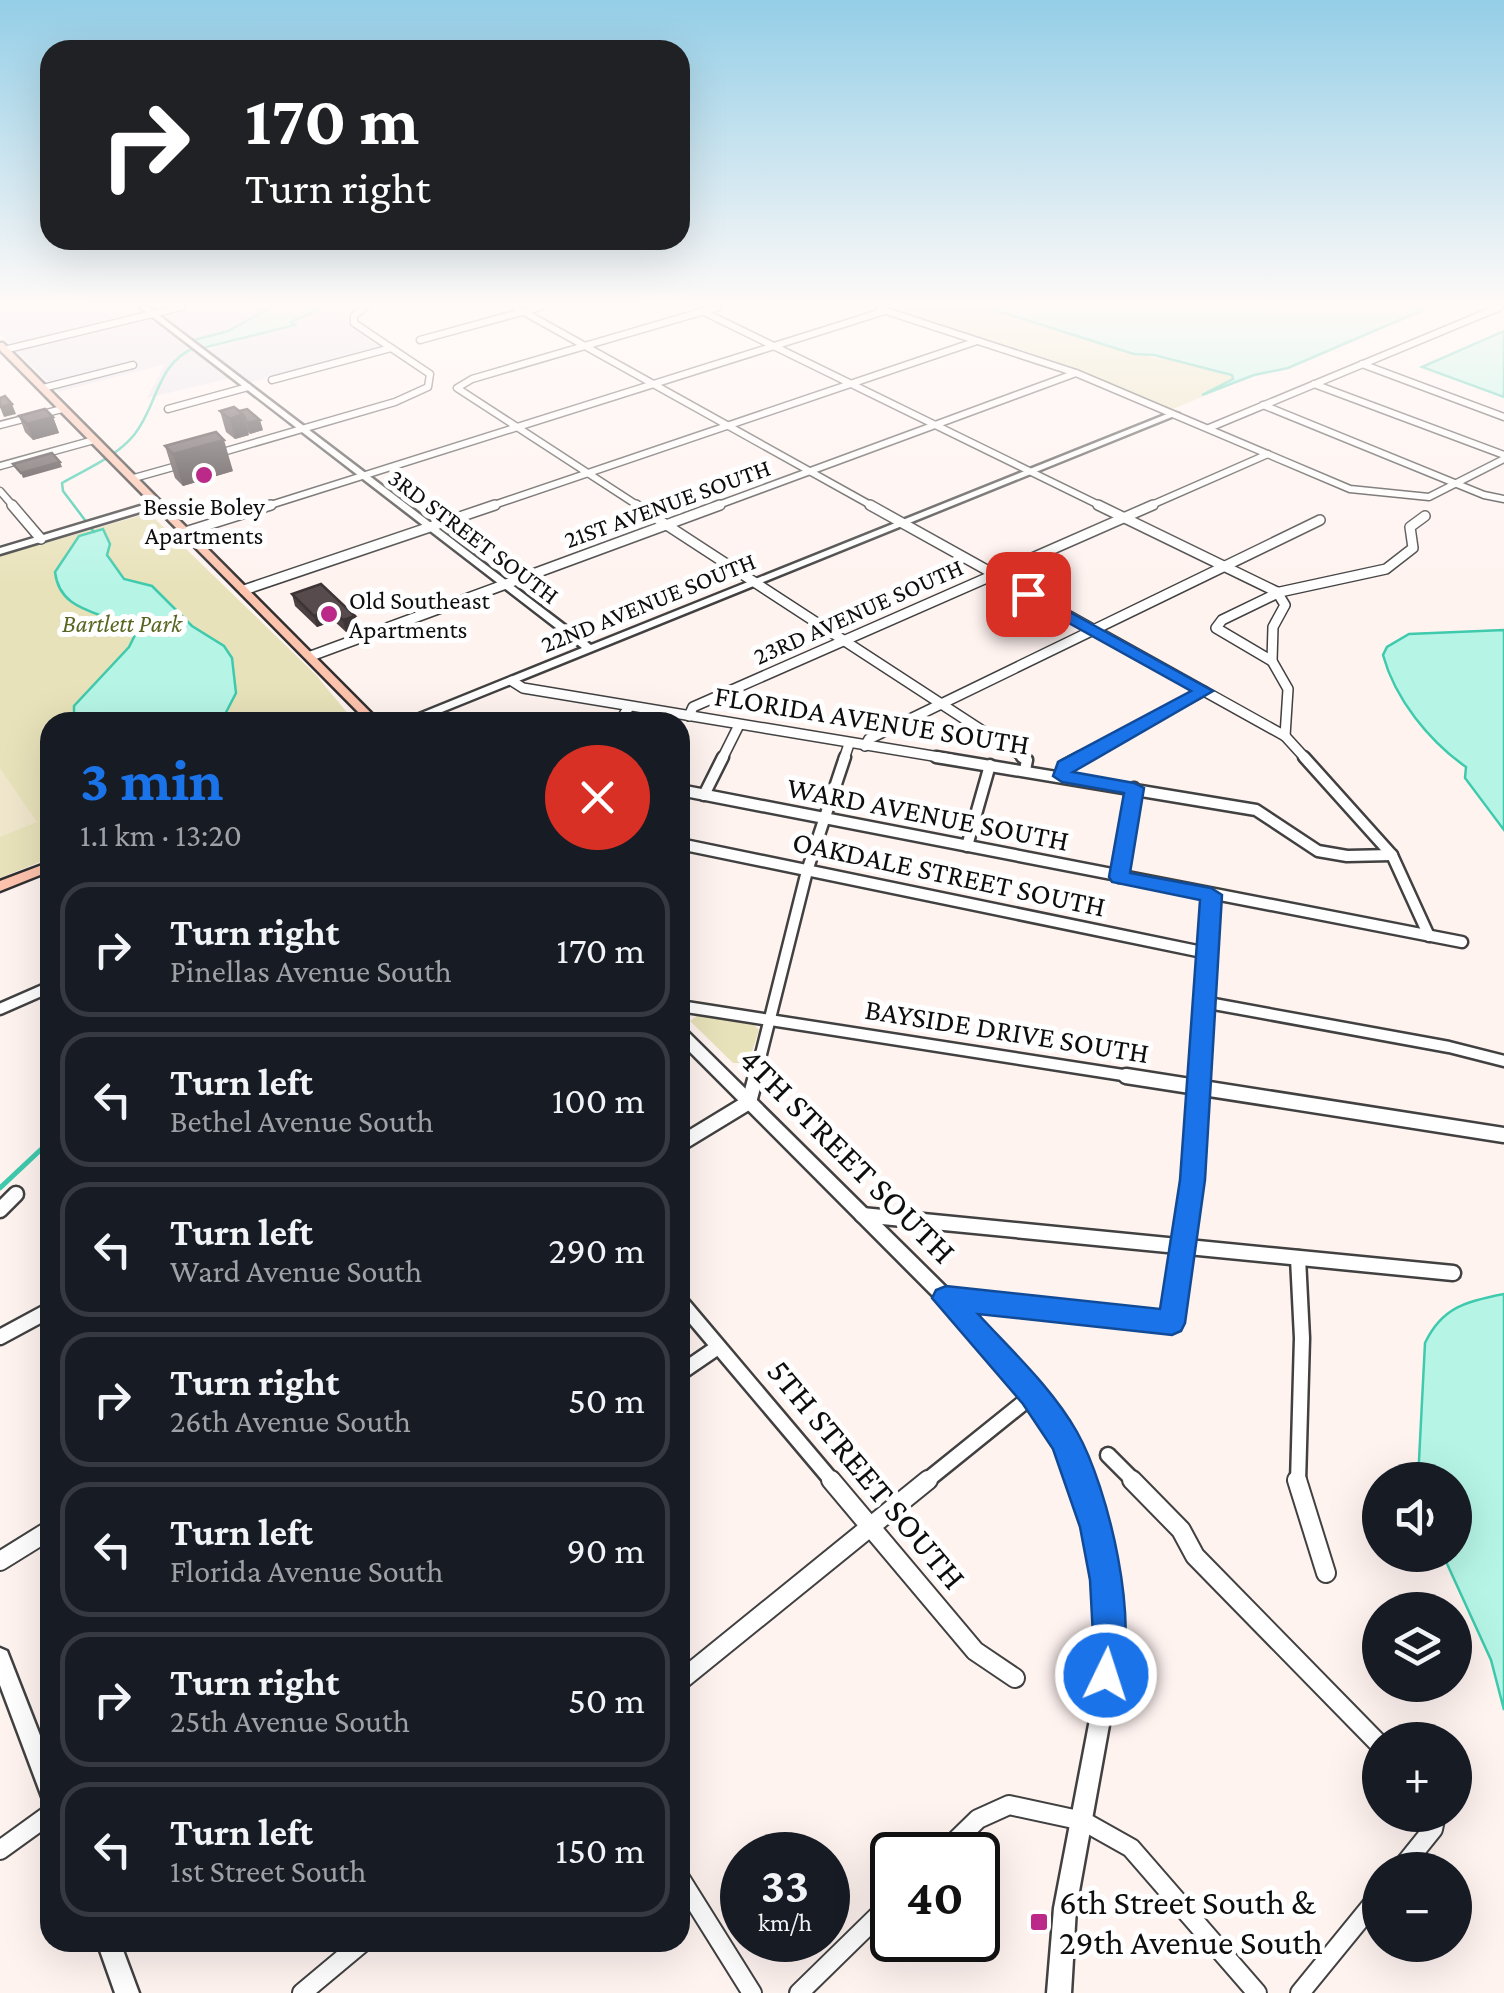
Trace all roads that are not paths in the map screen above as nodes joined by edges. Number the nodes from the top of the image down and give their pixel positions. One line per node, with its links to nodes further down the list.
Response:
1 (54, 400): 16 (main road)
2 (197, 400): 17 (street)
3 (266, 400): 24 (street, 3RD STREET SOUTH)
4 (399, 400): 24 (street)
5 (476, 400): 23 (street)
6 (602, 400): 23 (street)
7 (683, 400): 21 (street)
8 (805, 400): 21 (street)
9 (883, 400): 22 (street)
10 (1005, 400): 22 (street, 21ST AVENUE SOUTH)
11 (1141, 400): 18 (street)
12 (1275, 400): 15 (street)
13 (1356, 400): 29 (street)
14 (1458, 400): 19 (street)
15 (1263, 405): 25 (street); 37 (street)
16 (62, 408): 20 (street); 26 (main road)
17 (168, 408)
18 (1175, 414): 25 (street); 33 (street, 22ND AVENUE SOUTH)
19 (1504, 417)
20 (0, 425)
21 (729, 426): 32 (street); 34 (street)
22 (936, 426): 32 (street, 21ST AVENUE SOUTH); 33 (street)
23 (515, 427): 34 (street); 35 (street)
24 (302, 428): 28 (street); 35 (street, 3RD STREET SOUTH)
25 (1208, 428): 27 (street)
26 (94, 440): 31 (street); 36 (main road)
27 (1268, 454): 37 (street); 42 (street, 23RD AVENUE SOUTH)
28 (208, 456)
29 (1504, 457): 37 (street)
30 (189, 462): 36 (street)
31 (0, 466)
32 (812, 471): 44 (street); 45 (street, 21ST AVENUE SOUTH)
33 (1032, 472): 42 (street); 44 (street, 22ND AVENUE SOUTH)
34 (586, 474): 45 (street); 46 (street)
35 (362, 475): 46 (street, 3RD STREET SOUTH); 47 (street)
36 (134, 478): 40 (main road)
37 (1455, 484): 39 (street)
38 (0, 491): 48 (street)
39 (1504, 499)
40 (157, 504): 47 (main road); 48 (street)
41 (1424, 516): 55 (street)
42 (1124, 518): 50 (street); 51 (street, 23RD AVENUE SOUTH)
43 (1320, 520): 50 (street)
44 (904, 523): 51 (street); 53 (street, 22ND AVENUE SOUTH)
45 (664, 525): 52 (street, 21ST AVENUE SOUTH); 53 (street)
46 (431, 526): 52 (street, 3RD STREET SOUTH); 54 (street)
47 (185, 532): 54 (main road)
48 (41, 539): 49 (street)
49 (0, 551)
50 (1223, 566): 55 (street); 56 (street)
51 (995, 575): 56 (street); 57 (street, 23RD AVENUE SOUTH)
52 (505, 584): 58 (street, 3RD STREET SOUTH); 59 (street, 21ST AVENUE SOUTH)
53 (755, 584): 57 (street); 58 (street, 22ND AVENUE SOUTH)
54 (244, 590): 59 (main road)
55 (1278, 592): 60 (street); 60 (street)
56 (1093, 630): 62 (street); 63 (street)
57 (844, 642): 63 (street); 69 (street, 23RD AVENUE SOUTH)
58 (590, 649): 61 (street, 22ND AVENUE SOUTH)
59 (311, 656): 65 (main road)
60 (1272, 661): 72 (street)
61 (512, 681): 64 (street, FLORIDA AVENUE SOUTH); 66 (street, 22ND AVENUE SOUTH)
62 (1204, 691): 72 (street); 77 (street)
63 (940, 704): 74 (street); 76 (street)
64 (629, 706): 67 (street); 68 (street, FLORIDA AVENUE SOUTH)
65 (364, 712)
66 (433, 712)
67 (625, 712)
68 (665, 712)
69 (690, 714)
70 (690, 716): 71 (street, FLORIDA AVENUE SOUTH)
71 (739, 724): 73 (street, FLORIDA AVENUE SOUTH); 80 (street)
72 (1285, 736): 84 (street)
73 (850, 744): 74 (street, FLORIDA AVENUE SOUTH); 81 (street)
74 (865, 746): 75 (street, FLORIDA AVENUE SOUTH)
75 (990, 765): 76 (street, FLORIDA AVENUE SOUTH); 83 (street)
76 (1025, 770): 77 (street, FLORIDA AVENUE SOUTH)
77 (1062, 776): 78 (street, FLORIDA AVENUE SOUTH)
78 (1134, 788): 84 (street, FLORIDA AVENUE SOUTH); 87 (street)
79 (690, 792): 80 (street, WARD AVENUE SOUTH)
80 (704, 795): 81 (street, WARD AVENUE SOUTH)
81 (823, 819): 83 (street, WARD AVENUE SOUTH); 86 (street)
82 (690, 846): 86 (street, OAKDALE STREET SOUTH)
83 (967, 846): 87 (street, WARD AVENUE SOUTH)
84 (1392, 855): 90 (street)
85 (40, 870): 88 (main road)
86 (807, 870): 92 (street, OAKDALE STREET SOUTH); 97 (street)
87 (1119, 877): 89 (street, WARD AVENUE SOUTH)
88 (0, 886)
89 (1211, 895): 90 (street, WARD AVENUE SOUTH); 92 (street)
90 (1429, 936): 91 (street, WARD AVENUE SOUTH)
91 (1462, 942)
92 (1207, 953): 94 (street)
93 (40, 992): 96 (street)
94 (1203, 1002): 99 (street); 100 (street)
95 (690, 1007): 97 (street, BAYSIDE DRIVE SOUTH)
96 (0, 1010)
97 (770, 1019): 100 (street, BAYSIDE DRIVE SOUTH); 101 (street)
98 (690, 1043): 101 (street, 4TH STREET SOUTH)
99 (1504, 1060)
100 (1198, 1086): 102 (street, BAYSIDE DRIVE SOUTH); 107 (street)
101 (749, 1102): 103 (street); 106 (street, 4TH STREET SOUTH)
102 (1504, 1135)
103 (690, 1138)
104 (16, 1194): 105 (street)
105 (0, 1210)
106 (862, 1215): 107 (street); 110 (street, 4TH STREET SOUTH)
107 (1184, 1248): 108 (street); 110 (street)
108 (1298, 1258): 109 (street); 121 (street)
109 (1454, 1273)
110 (946, 1298): 116 (street, 4TH STREET SOUTH)
111 (690, 1313): 114 (street, 5TH STREET SOUTH)
112 (40, 1315): 113 (street)
113 (0, 1337)
114 (718, 1347): 115 (street); 118 (street, 5TH STREET SOUTH)
115 (690, 1367)
116 (1033, 1395): 118 (street); 128 (street, 4TH STREET SOUTH)
117 (1108, 1455): 125 (street)
118 (869, 1527): 123 (street); 124 (street, 5TH STREET SOUTH)
119 (40, 1536): 120 (street)
120 (0, 1561)
121 (1326, 1573)
122 (0, 1658): 126 (street)
123 (690, 1673)
124 (1014, 1678)
125 (1362, 1727)
126 (40, 1763)
127 (40, 1821): 131 (street)
128 (1083, 1821): 129 (street); 142 (street); 143 (street)
129 (965, 1832)
130 (1431, 1832): 132 (street)
131 (0, 1850)
132 (1414, 1852)
133 (690, 1894): 140 (street)
134 (1362, 1916): 144 (street)
135 (870, 1924): 141 (street)
136 (112, 1952): 138 (street)
137 (351, 1952): 139 (street)
138 (127, 1993)
139 (302, 1993)
140 (752, 1993)
141 (799, 1993)
142 (1059, 1993)
143 (1257, 1993)
144 (1300, 1993)

